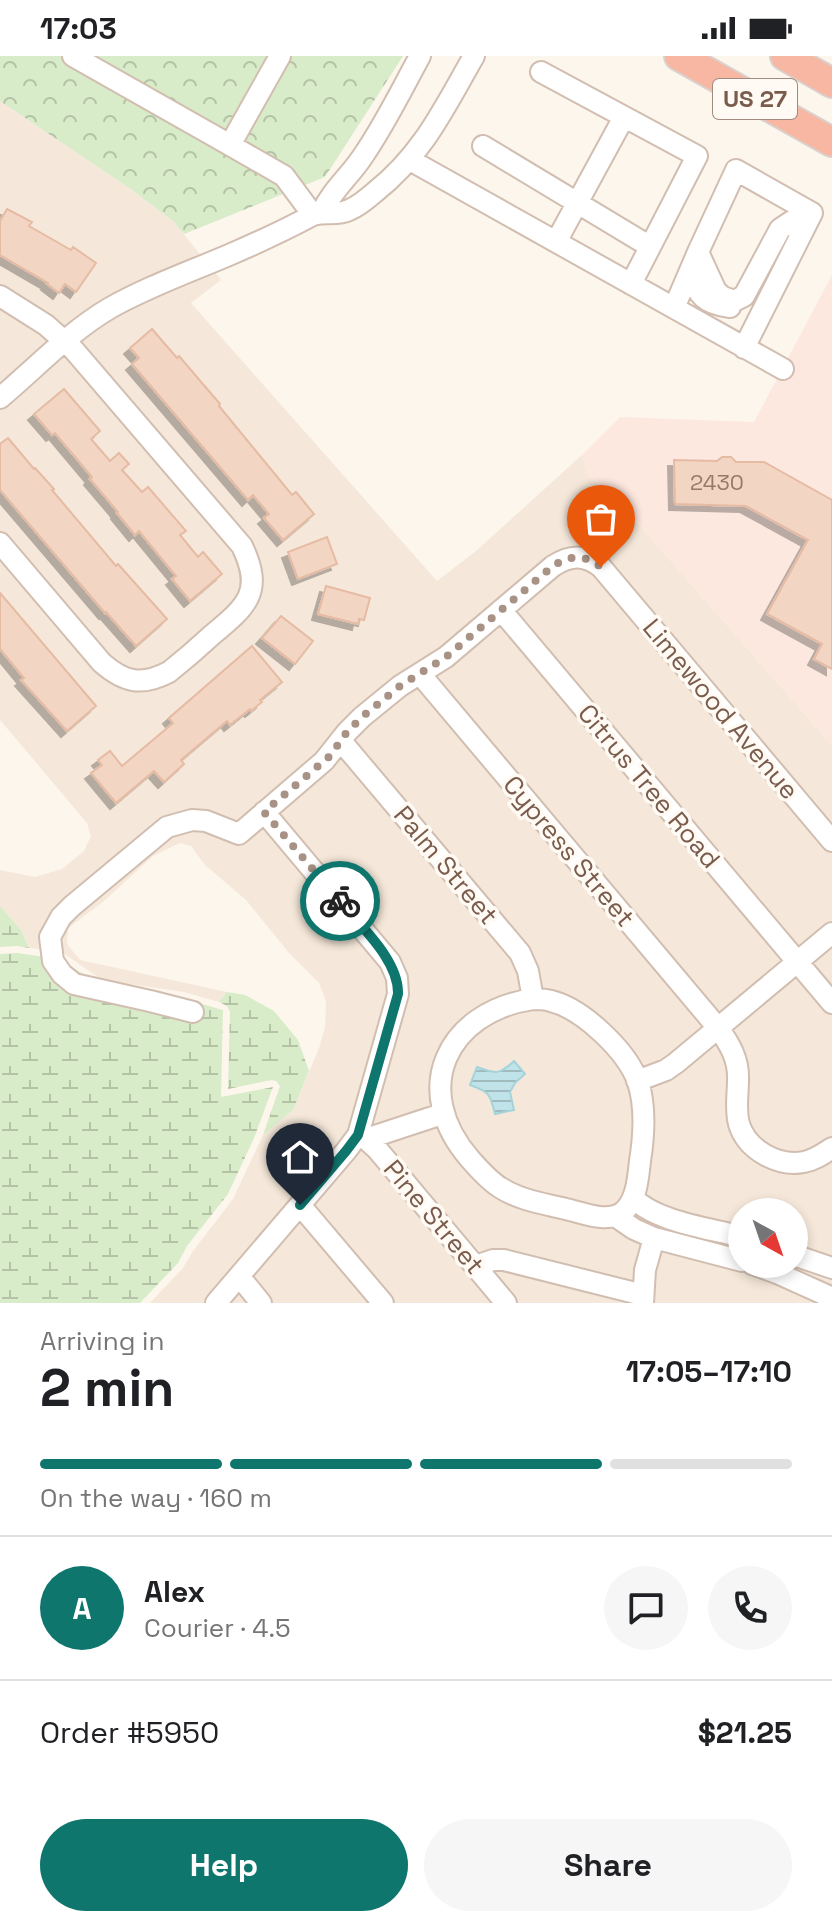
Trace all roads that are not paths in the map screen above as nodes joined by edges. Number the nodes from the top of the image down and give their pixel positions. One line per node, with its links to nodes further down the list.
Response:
1 (73, 56): 11 (street)
2 (280, 56): 11 (street)
3 (420, 56): 15 (street)
4 (474, 56): 13 (street)
5 (679, 56): 10 (highway, US 27)
6 (785, 56): 8 (highway, US 27)
7 (541, 72): 9 (street)
8 (832, 83)
9 (624, 117): 14 (street); 18 (street)
10 (832, 142)
11 (230, 145): 15 (street)
12 (483, 146): 14 (street)
13 (410, 160): 15 (street); 17 (street)
14 (577, 203): 17 (street); 18 (street)
15 (317, 214): 24 (street)
16 (808, 220): 19 (street); 19 (street); 23 (street)
17 (556, 242): 20 (street)
18 (649, 246): 20 (street)
19 (694, 261): 22 (street); 23 (street)
20 (631, 284): 22 (street)
21 (0, 296): 24 (street)
22 (674, 308): 25 (street)
23 (759, 318): 25 (street)
24 (65, 341): 27 (street); 28 (street)
25 (744, 348): 26 (street)
26 (783, 369)
27 (0, 398)
28 (0, 543)
29 (501, 610): 30 (street, Limewood Avenue); 33 (street, Limewood Avenue); 35 (street, Citrus Tree Road)
30 (420, 674): 31 (street, Limewood Avenue); 39 (street, Cypress Street)
31 (341, 741): 32 (street, Limewood Avenue); 36 (street, Palm Street)
32 (264, 812): 38 (street, Limewood Avenue); 42 (street)
33 (832, 841)
34 (832, 933): 35 (street)
35 (798, 962): 37 (street, Citrus Tree Road); 39 (street)
36 (533, 999): 40 (street); 41 (street)
37 (832, 1003)
38 (193, 1012)
39 (718, 1028): 40 (street); 43 (street, Cypress Street)
40 (637, 1081): 44 (street)
41 (442, 1114): 42 (street); 46 (street)
42 (362, 1137): 45 (street); 51 (street, Pine Street)
43 (832, 1148)
44 (633, 1198): 46 (street); 47 (street)
45 (300, 1205): 53 (street); 59 (street)
46 (615, 1216): 48 (street)
47 (728, 1234)
48 (654, 1238): 49 (street); 56 (street)
49 (728, 1257)
50 (808, 1260): 52 (street)
51 (476, 1266): 56 (street); 60 (street, Pine Street)
52 (832, 1268)
53 (239, 1276): 57 (street); 58 (street)
54 (790, 1278): 55 (street)
55 (827, 1294)
56 (643, 1299)
57 (216, 1303)
58 (261, 1303)
59 (383, 1303)
60 (506, 1303)

